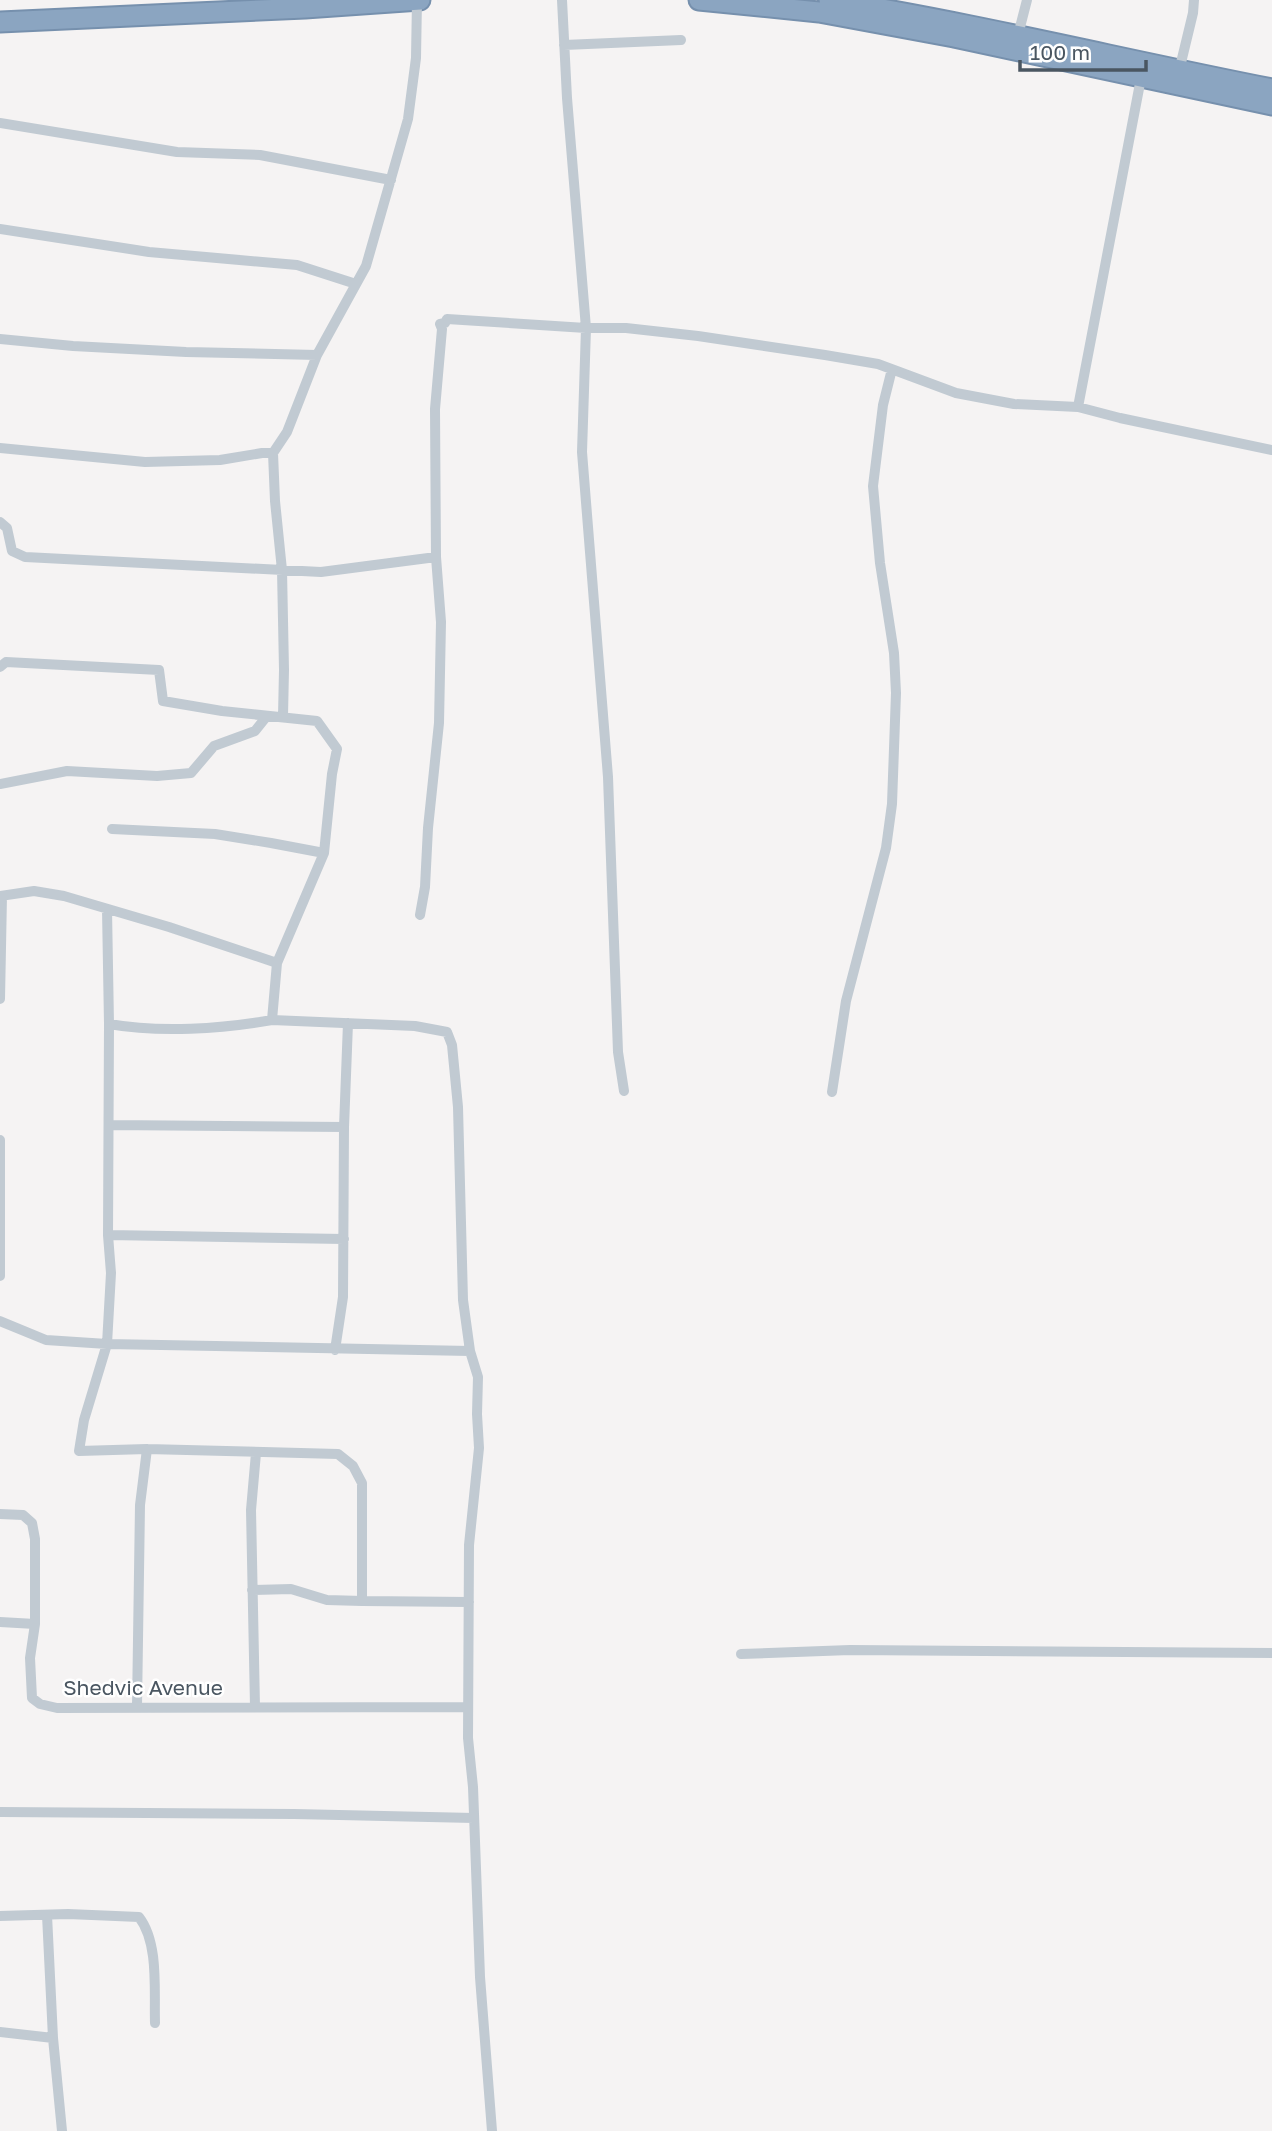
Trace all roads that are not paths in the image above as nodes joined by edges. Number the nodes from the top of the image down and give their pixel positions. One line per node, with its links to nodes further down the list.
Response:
1 (258, 0): 8 (highway)
2 (418, 0): 10 (highway); 19 (street)
3 (562, 0): 13 (street)
4 (699, 0): 14 (highway)
5 (829, 0): 11 (highway)
6 (1027, 0): 11 (street)
7 (1194, 0): 15 (street)
8 (179, 2): 9 (highway)
9 (0, 11)
10 (0, 22)
11 (1018, 35): 14 (highway)
12 (681, 40): 13 (street)
13 (564, 45): 22 (street)
14 (1143, 70): 15 (highway); 17 (highway); 26 (street)
15 (1179, 71): 16 (highway)
16 (1272, 89)
17 (1272, 105)
18 (0, 123): 19 (street)
19 (391, 180): 21 (street)
20 (0, 229): 21 (street)
21 (356, 284): 24 (street)
22 (586, 328): 25 (street); 31 (street); 47 (street)
23 (0, 338): 24 (street)
24 (317, 355): 29 (street)
25 (892, 369): 26 (street); 48 (street)
26 (1078, 407): 28 (street)
27 (0, 448): 29 (street)
28 (1272, 450)
29 (273, 453): 32 (street)
30 (0, 522): 32 (street)
31 (436, 557): 32 (street); 41 (street)
32 (282, 570): 35 (street)
33 (0, 667): 34 (street)
34 (267, 716): 35 (street); 36 (street)
35 (283, 716): 38 (street)
36 (0, 784)
37 (112, 829): 38 (street)
38 (324, 853): 42 (street)
39 (1, 896): 40 (street); 43 (street)
40 (107, 909): 42 (street); 46 (street)
41 (420, 915)
42 (277, 963): 44 (street)
43 (0, 999)
44 (272, 1020): 45 (street); 46 (street)
45 (348, 1023): 50 (street); 58 (street)
46 (109, 1024): 49 (street)
47 (624, 1091)
48 (832, 1092)
49 (108, 1125): 50 (street); 52 (street)
50 (344, 1127): 53 (street)
51 (0, 1140): 54 (street)
52 (108, 1235): 53 (street); 56 (street)
53 (344, 1239): 57 (street)
54 (0, 1276)
55 (0, 1321): 56 (street)
56 (107, 1344): 57 (street); 59 (street)
57 (335, 1350): 58 (street)
58 (470, 1351): 64 (street)
59 (147, 1449): 60 (street); 69 (street)
60 (256, 1453): 62 (street); 63 (street)
61 (0, 1514): 66 (street, Shedvic Avenue)
62 (252, 1590): 63 (street); 70 (street)
63 (362, 1601): 64 (street)
64 (469, 1602): 71 (street)
65 (0, 1622): 66 (street)
66 (35, 1624): 69 (street, Shedvic Avenue)
67 (1272, 1653): 68 (street)
68 (741, 1654)
69 (137, 1707): 70 (street, Shedvic Avenue)
70 (254, 1707): 71 (street, Shedvic Avenue)
71 (468, 1707): 73 (street)
72 (0, 1812): 73 (street)
73 (474, 1818): 80 (street)
74 (47, 1915): 75 (street); 76 (street); 78 (street)
75 (0, 1916)
76 (155, 2023)
77 (0, 2032): 78 (street)
78 (53, 2038): 79 (street)
79 (62, 2131)
80 (492, 2131)

